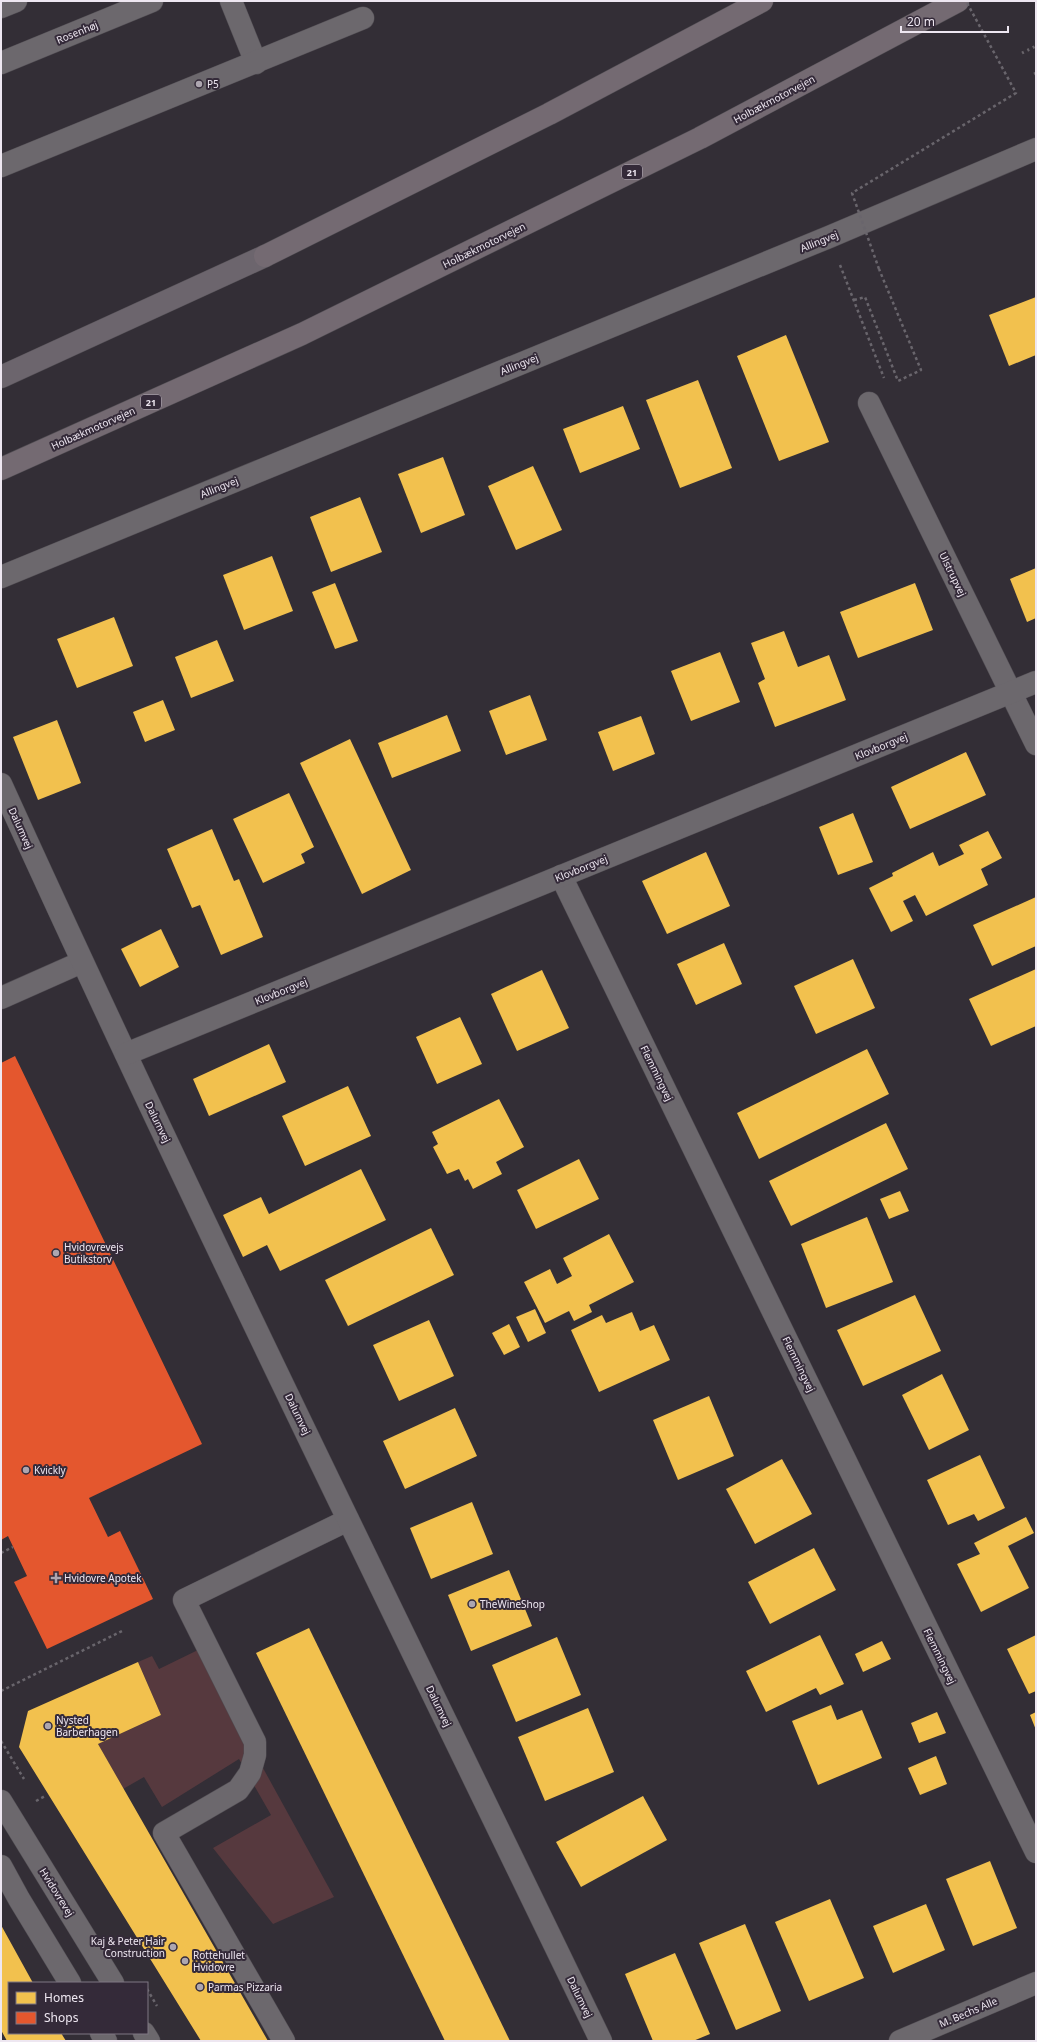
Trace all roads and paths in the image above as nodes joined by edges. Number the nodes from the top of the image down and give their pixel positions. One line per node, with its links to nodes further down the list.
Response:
1 (16, 1): 7 (street)
2 (152, 1): 9 (street, Rosenhøj)
3 (231, 1): 10 (street)
4 (762, 1): 14 (highway)
5 (958, 1): 19 (highway, Holbækmotorvejen / 21)
6 (966, 1): 15 (path, bridge)
7 (1, 7)
8 (363, 18): 10 (street)
9 (1, 63)
10 (256, 63): 12 (street)
11 (1036, 149): 13 (street, Allingvej)
12 (1, 166)
13 (829, 237): 15 (path); 20 (street, Allingvej)
14 (265, 256): 16 (main road)
15 (854, 300): 17 (path)
16 (1, 377)
17 (887, 385)
18 (869, 404): 22 (street, Ulstrupvej)
19 (1, 469)
20 (1, 577)
21 (1036, 682): 22 (street, Klovborgvej)
22 (1011, 693): 23 (street, Ulstrupvej); 25 (street, Klovborgvej)
23 (1036, 744)
24 (1, 784): 26 (street, Dalumvej)
25 (561, 876): 28 (street, Klovborgvej); 35 (street, Flemmingvej)
26 (82, 962): 27 (street); 28 (street, Dalumvej)
27 (1, 998)
28 (126, 1054): 29 (street, Dalumvej)
29 (348, 1520): 40 (street); 41 (street, Dalumvej)
30 (13, 1547): 31 (path)
31 (1, 1553)
32 (122, 1631): 33 (path)
33 (1, 1690)
34 (1, 1801): 38 (street, Hvidovrevej)
35 (1036, 1852)
36 (1, 1866): 37 (street)
37 (69, 1982)
38 (112, 1982)
39 (1036, 1983): 42 (street, M. Bechs Alle)
40 (284, 2041)
41 (601, 2041)
42 (900, 2041)

